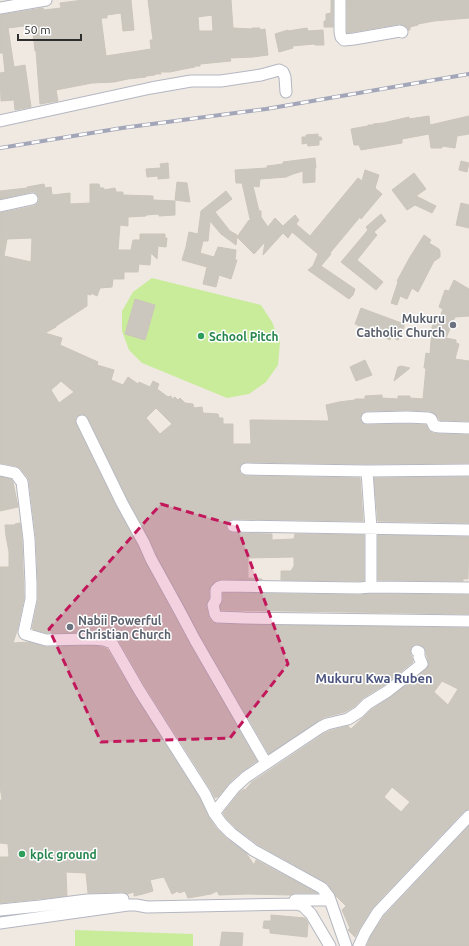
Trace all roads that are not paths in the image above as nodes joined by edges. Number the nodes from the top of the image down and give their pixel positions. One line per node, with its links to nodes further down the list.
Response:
1 (46, 0): 3 (street)
2 (340, 0): 4 (street)
3 (0, 8)
4 (402, 32)
5 (286, 92): 6 (street)
6 (0, 121)
7 (32, 198): 8 (street)
8 (0, 206)
9 (367, 418): 11 (street)
10 (82, 421): 23 (street)
11 (469, 428)
12 (246, 469): 15 (street)
13 (0, 470): 24 (street)
14 (469, 470): 15 (street)
15 (367, 471): 17 (street)
16 (233, 526): 17 (street)
17 (371, 529): 18 (street); 19 (street)
18 (469, 530)
19 (371, 587): 20 (street); 21 (street)
20 (469, 588)
21 (469, 622)
22 (417, 651): 23 (street)
23 (266, 763): 24 (street)
24 (214, 813): 26 (street)
25 (469, 816): 31 (street)
26 (330, 900): 27 (street); 30 (street)
27 (0, 910)
28 (0, 923): 29 (street)
29 (330, 946)
30 (346, 946)
31 (358, 946)

